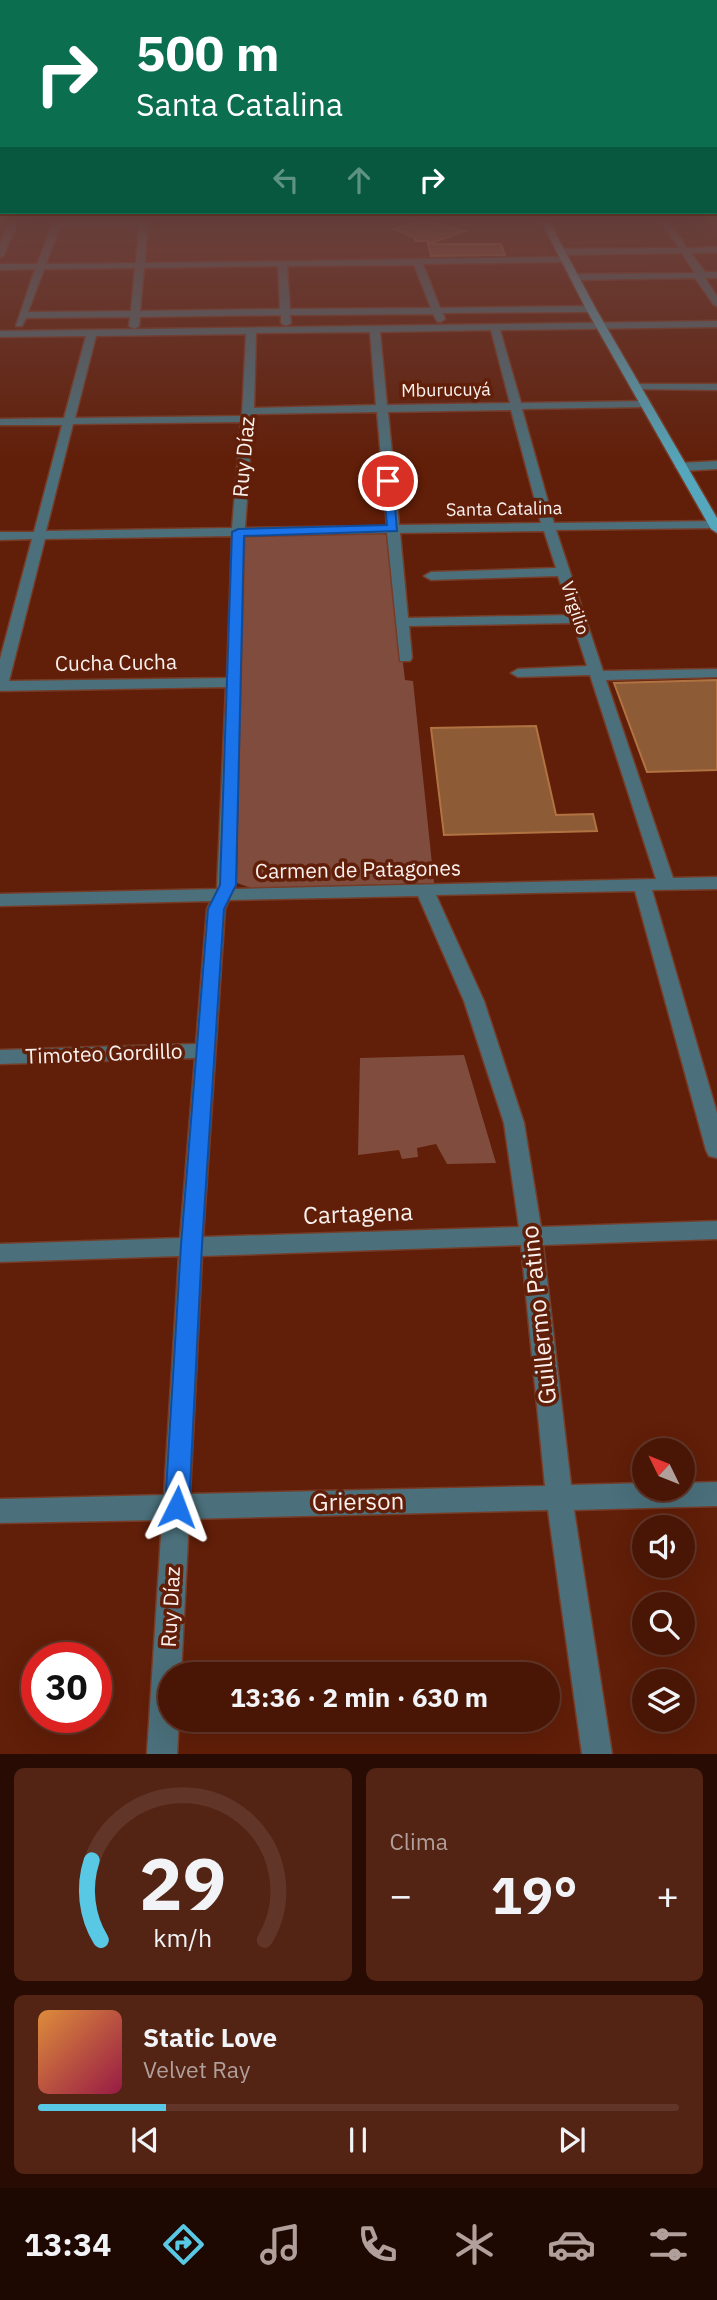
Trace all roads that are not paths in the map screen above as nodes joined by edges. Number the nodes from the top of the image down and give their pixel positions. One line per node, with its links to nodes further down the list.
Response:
1 (27, 303): 10 (street)
2 (136, 303): 9 (street)
3 (285, 303): 8 (street)
4 (434, 303): 7 (street)
5 (588, 303): 6 (main road)
6 (591, 309): 7 (street); 12 (main road)
7 (437, 311): 8 (street); 13 (street)
8 (286, 312): 9 (street); 16 (street)
9 (135, 314): 10 (street); 18 (street)
10 (22, 316): 20 (street)
11 (717, 324): 12 (street)
12 (602, 327): 14 (street); 22 (main road)
13 (443, 328): 14 (street); 15 (street)
14 (495, 328): 25 (street, Virgilio)
15 (375, 329): 16 (street); 26 (street)
16 (287, 330): 17 (street)
17 (251, 331): 18 (street); 27 (street, Ruy Díaz)
18 (134, 333): 21 (street)
19 (0, 334): 20 (street)
20 (16, 334): 21 (street)
21 (91, 334): 28 (street)
22 (636, 387): 23 (street); 24 (main road)
23 (717, 387)
24 (645, 404): 25 (street, Mburucuyá); 31 (main road)
25 (514, 407): 26 (street, Mburucuyá); 32 (street, Virgilio)
26 (381, 410): 27 (street, Mburucuyá); 34 (street)
27 (248, 415): 28 (street, Mburucuyá); 35 (street, Ruy Díaz)
28 (70, 421): 29 (street, Mburucuyá); 37 (street)
29 (0, 422)
30 (717, 465): 31 (street)
31 (681, 467): 33 (main road)
32 (548, 525): 33 (street, Santa Catalina); 34 (street, Santa Catalina); 38 (street, Virgilio)
33 (715, 526)
34 (393, 528): 35 (street, Santa Catalina); 41 (street)
35 (238, 532): 37 (street, Santa Catalina); 46 (street, Ruy Díaz)
36 (0, 536): 37 (street, Santa Catalina)
37 (39, 536): 47 (street)
38 (563, 572): 39 (street); 40 (street, Virgilio)
39 (431, 576)
40 (578, 620): 41 (street); 44 (street, Virgilio)
41 (403, 622): 42 (street)
42 (405, 658)
43 (518, 673): 44 (street)
44 (598, 673): 45 (street); 49 (street, Virgilio)
45 (717, 673)
46 (233, 682): 47 (street, Cucha Cucha); 52 (street, Ruy Díaz)
47 (0, 687)
48 (717, 883): 49 (street, Carmen de Patagones)
49 (666, 884): 50 (street, Carmen de Patagones)
50 (642, 885): 51 (street, Carmen de Patagones); 56 (street)
51 (425, 891): 52 (street, Carmen de Patagones); 58 (street, Guillermo Patino)
52 (222, 895): 53 (street, Carmen de Patagones); 54 (street, Ruy Díaz)
53 (0, 900)
54 (207, 1051): 55 (street, Timoteo Gordillo); 59 (street, Ruy Díaz)
55 (0, 1057)
56 (717, 1150)
57 (717, 1230): 58 (street, Cartagena)
58 (531, 1235): 59 (street, Cartagena); 62 (street, Guillermo Patino)
59 (191, 1245): 60 (street, Cartagena); 63 (street, Ruy Díaz)
60 (0, 1253)
61 (717, 1494): 62 (street, Grierson)
62 (559, 1497): 63 (street, Grierson); 66 (street, Guillermo Patino)
63 (177, 1507): 64 (street, Grierson); 65 (street, Ruy Díaz)
64 (0, 1511)
65 (162, 1754)
66 (597, 1754)

